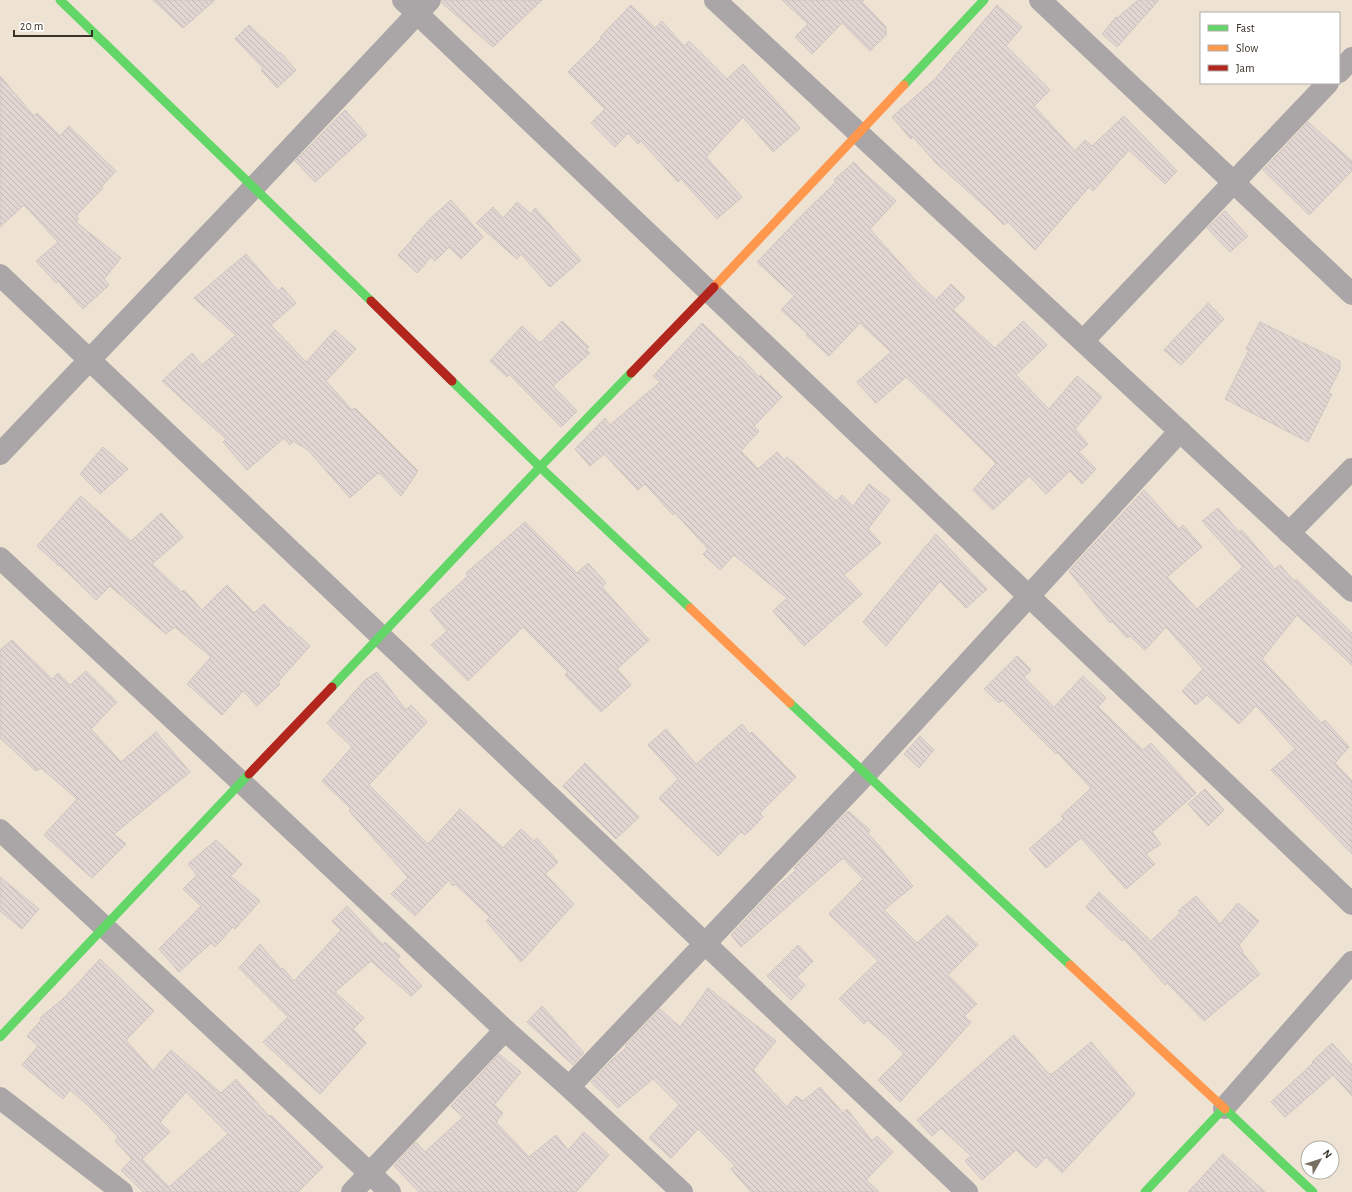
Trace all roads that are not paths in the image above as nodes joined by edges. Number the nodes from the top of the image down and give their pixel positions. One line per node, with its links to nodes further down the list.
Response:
1 (60, 0): 11 (main road)
2 (715, 0): 9 (street)
3 (984, 0): 9 (main road)
4 (1040, 0): 10 (street)
5 (417, 4): 11 (street); 13 (street)
6 (1352, 58): 7 (street)
7 (1340, 71)
8 (1327, 84): 10 (street)
9 (859, 133): 13 (main road); 15 (street)
10 (1234, 183): 14 (street); 15 (street)
11 (254, 187): 16 (street); 19 (main road)
12 (0, 275): 16 (street)
13 (710, 292): 19 (main road); 24 (street)
14 (1352, 294)
15 (1083, 341): 17 (street)
16 (90, 360): 18 (street); 25 (street)
17 (1180, 431): 21 (street); 24 (street)
18 (0, 454)
19 (540, 467): 25 (main road); 26 (main road)
20 (1352, 469): 21 (street)
21 (1289, 533): 23 (street)
22 (0, 558): 27 (street)
23 (1352, 591)
24 (1029, 596): 26 (street); 29 (street)
25 (380, 636): 27 (main road); 31 (street)
26 (866, 774): 31 (street); 37 (main road)
27 (241, 782): 30 (main road); 33 (street)
28 (0, 830): 30 (street)
29 (1352, 904)
30 (105, 927): 34 (main road); 38 (street)
31 (705, 944): 35 (street); 43 (street)
32 (1352, 962): 37 (street)
33 (505, 1030): 35 (street); 38 (street)
34 (0, 1038)
35 (569, 1087): 42 (street)
36 (0, 1098): 39 (street)
37 (1224, 1108): 44 (main road); 45 (main road)
38 (370, 1174): 40 (street); 41 (street)
39 (122, 1192)
40 (352, 1192)
41 (390, 1192)
42 (682, 1192)
43 (967, 1192)
44 (1145, 1192)
45 (1313, 1192)

